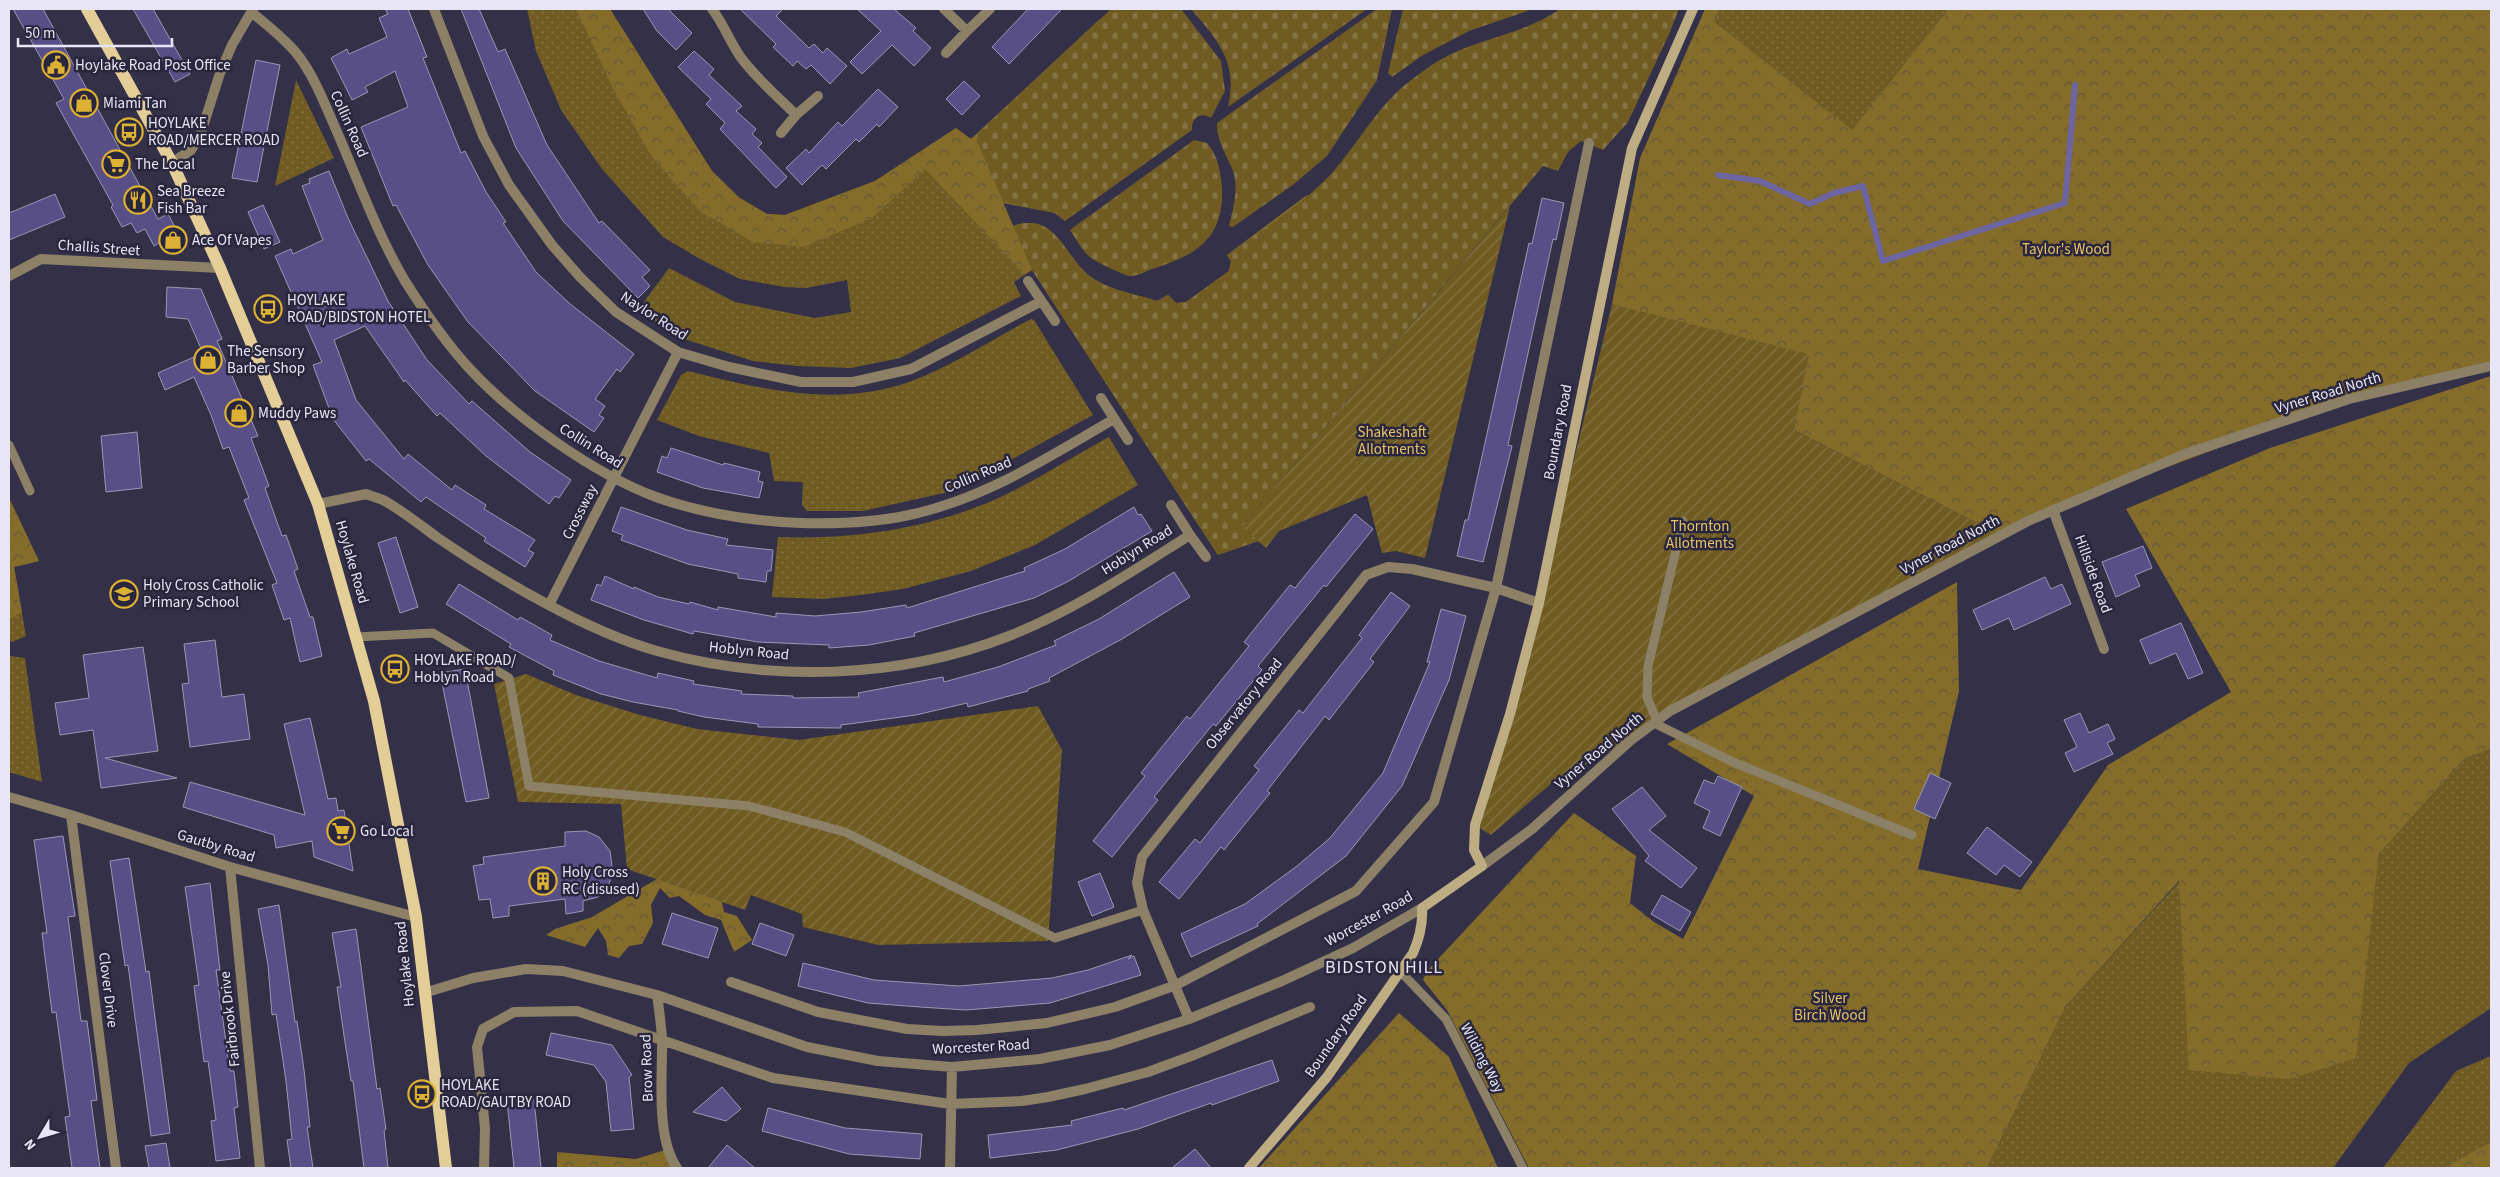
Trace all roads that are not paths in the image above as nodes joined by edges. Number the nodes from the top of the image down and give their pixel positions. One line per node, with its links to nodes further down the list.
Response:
1 (87, 9): 14 (main road, Hoylake Road)
2 (434, 9): 20 (street, Naylor Road)
3 (712, 9): 11 (street)
4 (944, 9): 8 (street)
5 (990, 9): 8 (street)
6 (1693, 9): 35 (main road, Boundary Road)
7 (252, 11): 14 (street); 26 (street, Collin Road)
8 (967, 31): 9 (street)
9 (946, 53)
10 (818, 96): 11 (street)
11 (796, 115): 12 (street)
12 (781, 133)
13 (1589, 143): 34 (street, Boundary Road)
14 (172, 163): 15 (main road, Hoylake Road)
15 (220, 268): 16 (street, Challis Street); 28 (main road, Hoylake Road)
16 (9, 276)
17 (1028, 281): 18 (street)
18 (1040, 302): 19 (street); 20 (street, Naylor Road)
19 (1055, 321)
20 (678, 352): 26 (street, Crossway)
21 (2491, 366): 30 (street, Vyner Road North)
22 (1101, 398): 23 (street)
23 (1114, 419): 24 (street); 26 (street, Collin Road)
24 (1128, 440)
25 (9, 445): 27 (lane)
26 (613, 479): 36 (street, Crossway)
27 (30, 491)
28 (318, 504): 36 (street, Hoblyn Road); 37 (main road, Hoylake Road)
29 (1170, 505): 32 (street, Hoblyn Road)
30 (2053, 510): 38 (street, Hillside Road); 39 (street, Vyner Road North)
31 (1683, 521): 39 (lane)
32 (1190, 535): 33 (street, Hoblyn Road); 36 (street, Hoblyn Road)
33 (1206, 556)
34 (1496, 588): 35 (street, Observatory Road); 45 (street, Boundary Road); 47 (street, Observatory Road)
35 (1539, 603): 43 (main road, Boundary Road)
36 (549, 605)
37 (356, 637): 47 (lane); 48 (main road, Hoylake Road)
38 (2104, 649)
39 (1656, 722): 42 (lane); 43 (street, Vyner Road North)
40 (9, 797): 41 (street, Gautby Road)
41 (71, 815): 44 (street, Gautby Road); 59 (street, Clover Drive)
42 (1912, 835)
43 (1482, 866): 46 (main road, Worcester Road)
44 (230, 867): 48 (street, Gautby Road); 60 (street, Fairbrook Drive)
45 (1367, 878): 51 (street, Worcester Road)
46 (1422, 908): 49 (main road, Boundary Road); 55 (street, Worcester Road)
47 (1143, 910): 51 (street, Observatory Road)
48 (416, 918): 52 (main road, Hoylake Road)
49 (1400, 971): 65 (main road, Boundary Road); 66 (lane, Wilding Way)
50 (731, 982): 51 (street, Worcester Road)
51 (1176, 985): 55 (street, Observatory Road)
52 (424, 993): 53 (street, Worcester Road); 61 (main road, Hoylake Road)
53 (657, 995): 56 (street, Brow Road); 57 (street, Worcester Road)
54 (1310, 1007): 58 (street)
55 (1189, 1019): 57 (street, Worcester Road)
56 (662, 1038): 58 (street); 62 (street); 63 (street, Brow Road)
57 (952, 1067): 58 (street)
58 (950, 1104): 64 (street)
59 (116, 1168)
60 (260, 1168)
61 (446, 1168)
62 (484, 1168)
63 (677, 1168)
64 (950, 1168)
65 (1248, 1168)
66 (1523, 1168)

